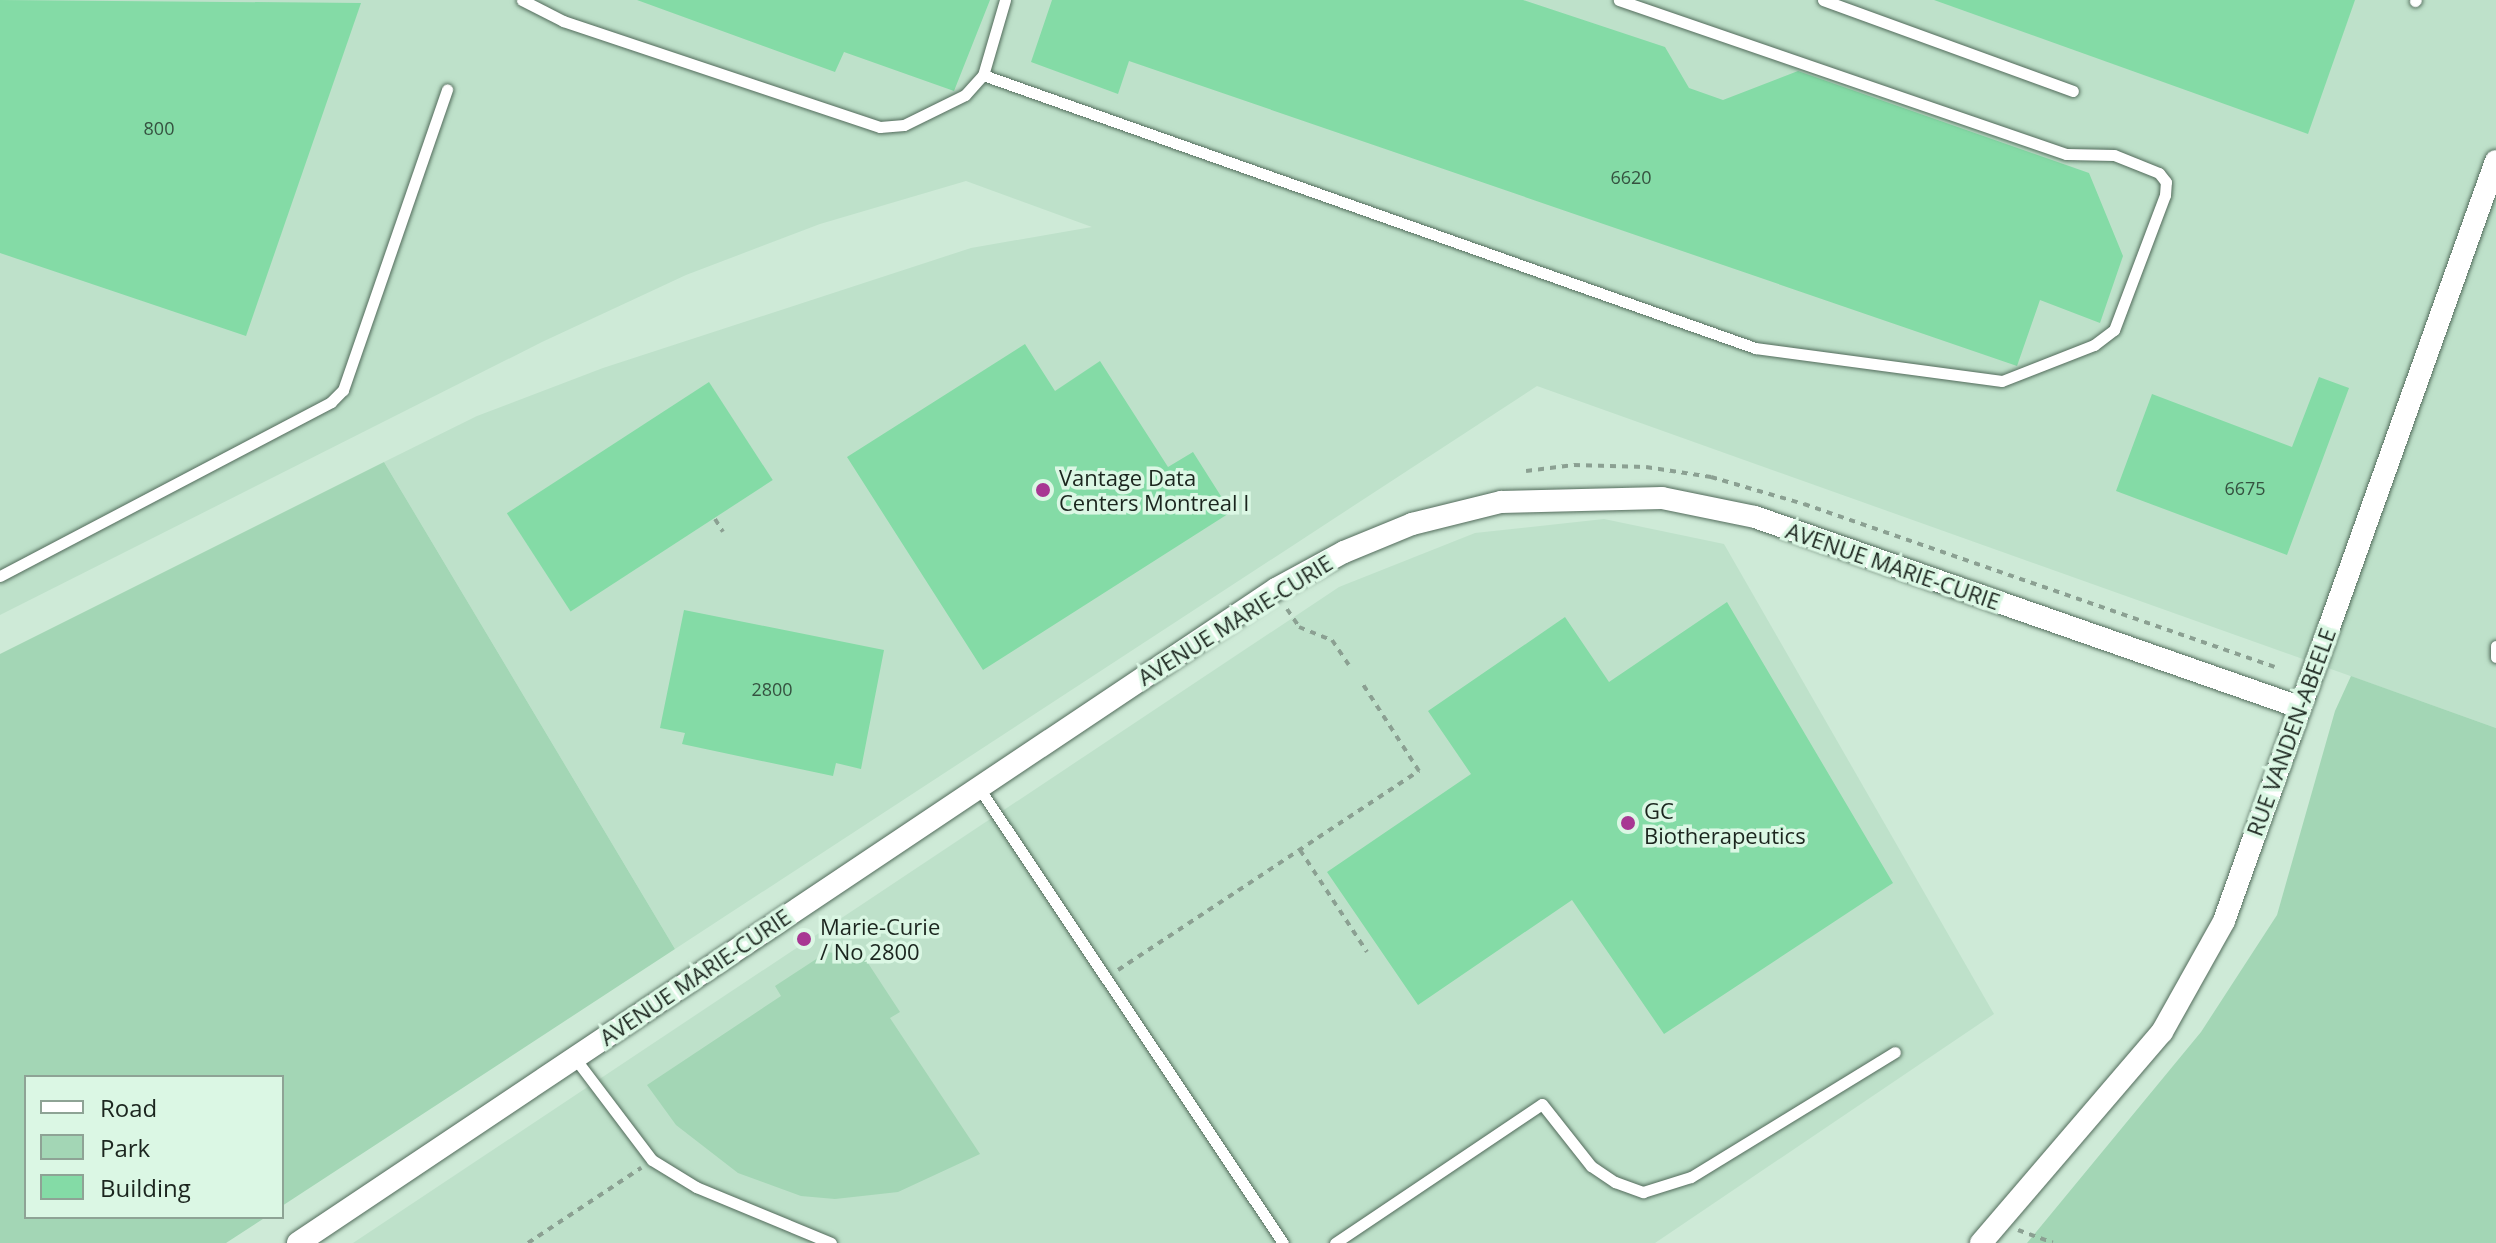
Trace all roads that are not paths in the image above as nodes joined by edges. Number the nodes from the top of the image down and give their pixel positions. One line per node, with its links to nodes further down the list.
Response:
1 (522, 0): 5 (lane)
2 (1005, 0): 5 (lane)
3 (1619, 0): 5 (lane)
4 (1823, 0): 7 (lane)
5 (983, 75)
6 (447, 90): 9 (lane)
7 (2073, 91)
8 (2496, 161): 12 (street, RUE VANDEN-ABEELE)
9 (0, 576)
10 (2496, 646): 11 (lane)
11 (2496, 657)
12 (2299, 707): 13 (street, AVENUE MARIE-CURIE); 20 (street, RUE VANDEN-ABEELE)
13 (979, 788): 15 (street, AVENUE MARIE-CURIE); 18 (lane)
14 (1895, 1052): 19 (lane)
15 (574, 1057): 16 (street, AVENUE MARIE-CURIE); 17 (lane)
16 (298, 1243)
17 (831, 1243)
18 (1283, 1243)
19 (1335, 1243)
20 (1981, 1243)

